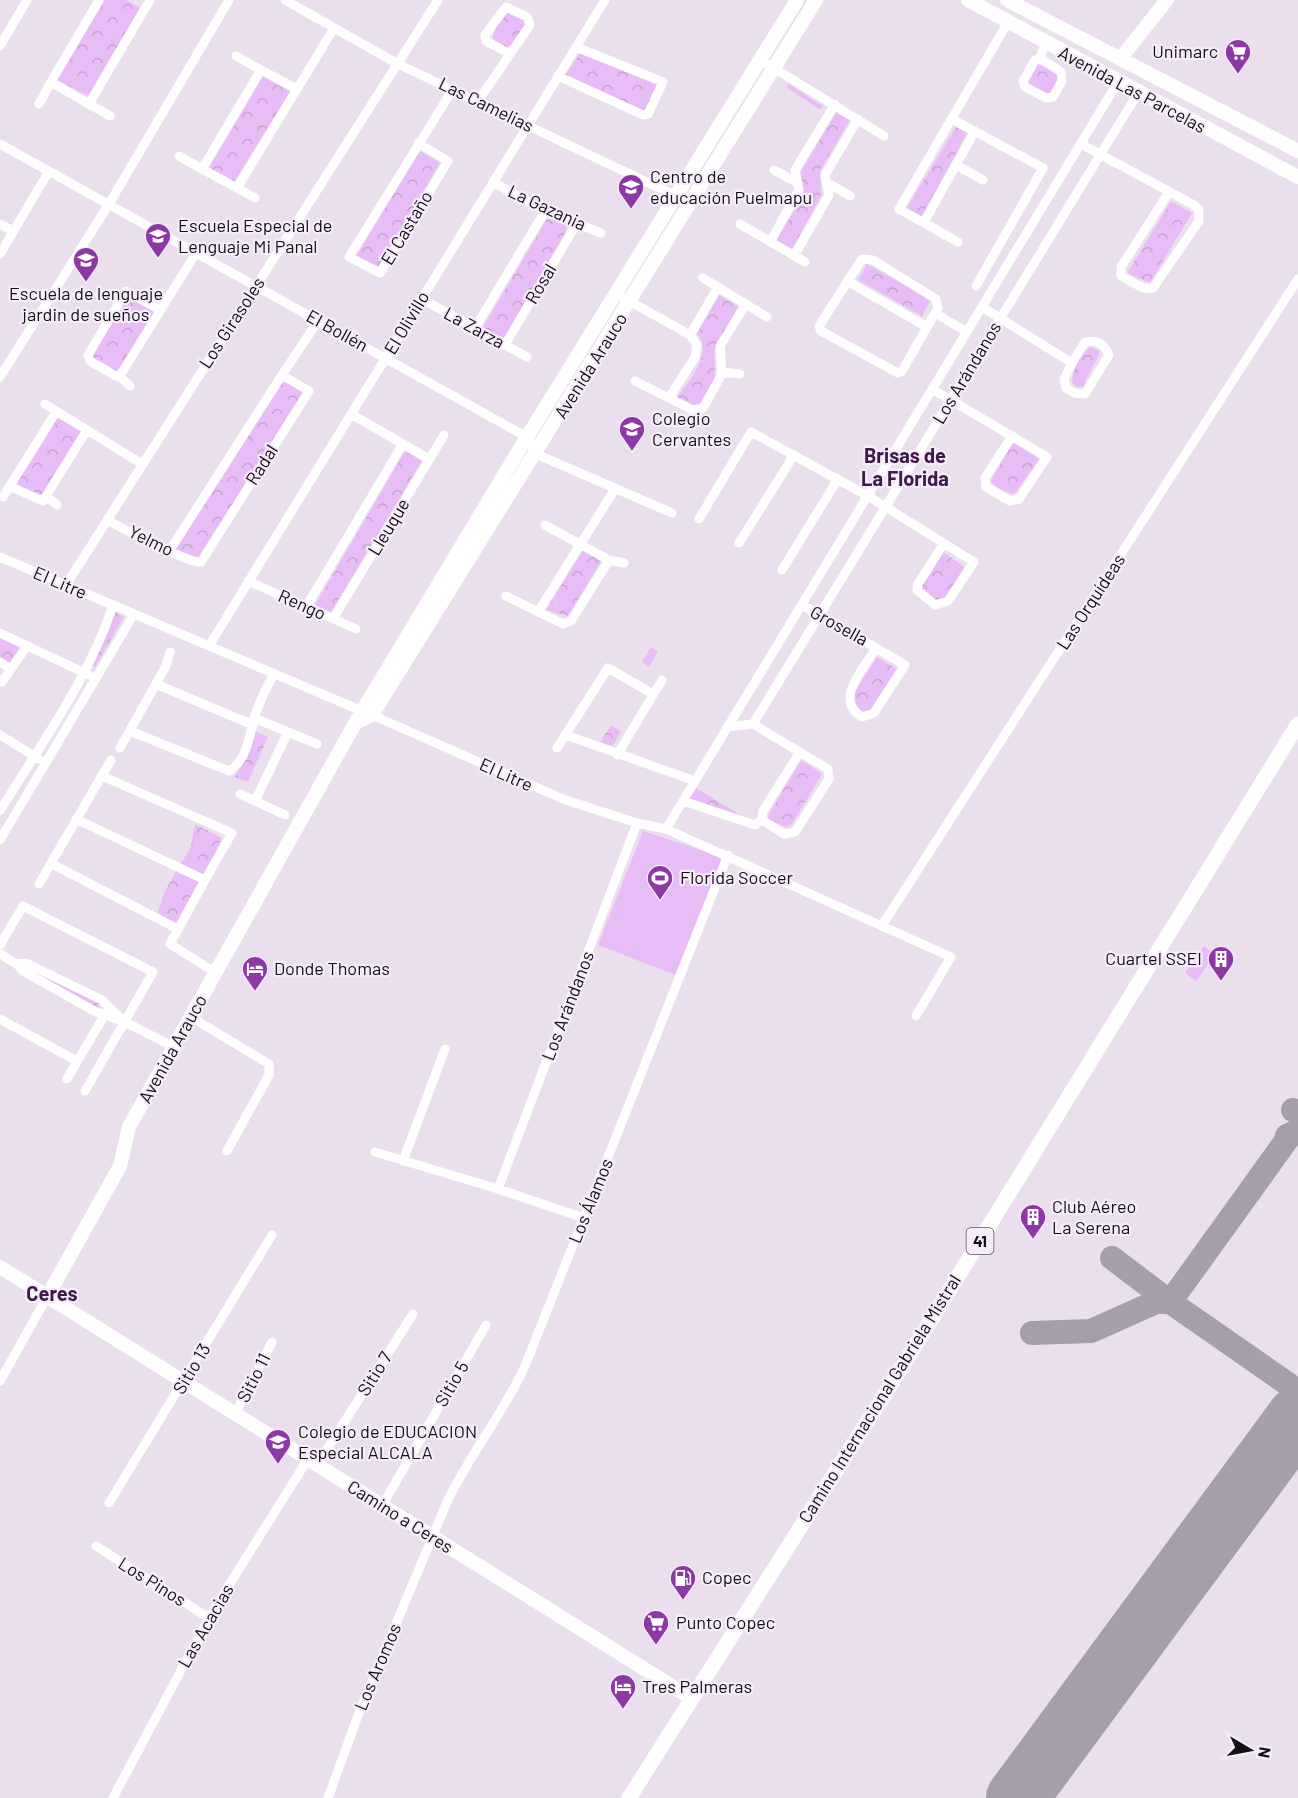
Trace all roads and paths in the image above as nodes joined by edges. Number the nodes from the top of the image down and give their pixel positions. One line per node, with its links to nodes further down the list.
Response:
1 (27, 0): 17 (street)
2 (99, 0): 28 (street)
3 (137, 0): 13 (street)
4 (229, 0): 64 (street)
5 (285, 0): 15 (street, Las Camelias)
6 (438, 0): 24 (street, Los Girasoles)
7 (605, 0): 18 (street, El Olivillo)
8 (797, 0): 23 (street, Avenida Arauco)
9 (816, 0): 25 (street, Avenida Arauco)
10 (968, 0): 14 (street, Avenida Las Parcelas)
11 (1006, 0): 22 (street, Avenida Las Parcelas)
12 (1167, 0): 22 (street)
13 (148, 3): 35 (street)
14 (1008, 22): 16 (street, Avenida Las Parcelas); 39 (street)
15 (334, 28): 24 (street, Las Camelias); 30 (street)
16 (1045, 44): 21 (street); 29 (street, Avenida Las Parcelas)
17 (0, 46)
18 (576, 47): 27 (street, El Olivillo); 27 (street)
19 (510, 54): 19 (street); 33 (street)
20 (236, 56): 26 (street)
21 (1040, 58): 21 (street)
22 (1120, 59): 29 (street); 46 (street, Avenida Las Parcelas)
23 (761, 60): 25 (street); 61 (street, Avenida Arauco)
24 (398, 64): 31 (street, Las Camelias); 81 (street, Los Girasoles)
25 (775, 68): 36 (street); 63 (street, Avenida Arauco)
26 (261, 70): 30 (street); 50 (street)
27 (558, 76): 40 (street, El Olivillo)
28 (51, 82): 34 (street); 35 (street)
29 (1118, 82): 32 (street, Avenida Las Parcelas); 45 (street, Los Arándanos)
30 (297, 89): 58 (street)
31 (453, 89): 33 (street, Las Camelias); 43 (street, El Castaño)
32 (1138, 93): 47 (street, Los Arándanos); 53 (street, Avenida Las Parcelas)
33 (478, 101): 40 (street, Las Camelias)
34 (39, 104)
35 (89, 104): 37 (street)
36 (835, 104): 38 (street); 57 (street)
37 (110, 116)
38 (858, 119): 42 (street); 56 (street)
39 (952, 119): 41 (street); 66 (street)
40 (528, 125): 55 (street, El Olivillo); 61 (street, Las Camelias)
41 (975, 131): 49 (street); 82 (street)
42 (884, 136)
43 (418, 143): 43 (street, El Castaño)
44 (0, 144): 52 (street, El Bollén)
45 (1081, 144): 47 (street); 88 (street, Los Arándanos)
46 (1298, 151)
47 (1100, 154): 59 (street); 92 (street, Los Arándanos)
48 (180, 156): 50 (street)
49 (956, 165): 54 (street); 66 (street)
50 (202, 169): 58 (street)
51 (774, 170): 57 (street)
52 (49, 171): 64 (street, El Bollén); 70 (street)
53 (1298, 177)
54 (983, 180)
55 (493, 182): 65 (street, La Gazania); 85 (street, El Olivillo)
56 (826, 182): 60 (street); 76 (street)
57 (798, 183): 72 (street)
58 (237, 188): 62 (street)
59 (1168, 192): 59 (street)
60 (850, 196)
61 (676, 197): 63 (street, Las Camelias); 84 (street, Avenida Arauco)
62 (255, 198)
63 (691, 203): 86 (street, Avenida Arauco)
64 (109, 204): 74 (street, El Bollén); 106 (street)
65 (545, 211): 67 (street, La Gazania); 95 (street, Rosal)
66 (924, 222): 73 (street)
67 (577, 223): 71 (street, La Gazania); 98 (street, Rosal)
68 (0, 224): 70 (street)
69 (740, 224): 72 (street)
70 (13, 231): 75 (street)
71 (601, 233)
72 (770, 242): 76 (street)
73 (958, 242)
74 (196, 253): 81 (street, El Bollén); 89 (street)
75 (0, 254)
76 (794, 255): 77 (street)
77 (805, 262)
78 (703, 278): 83 (street)
79 (1298, 279): 205 (street, Las Orquídeas)
80 (847, 281): 90 (street); 94 (street); 94 (street)
81 (256, 286): 93 (street, El Bollén); 123 (street, Los Girasoles)
82 (976, 286)
83 (718, 287): 87 (street); 97 (street)
84 (617, 294): 86 (street); 118 (street, Avenida Arauco)
85 (422, 298): 95 (street, La Zarza); 100 (street, El Olivillo)
86 (630, 302): 97 (street); 120 (street, Avenida Arauco)
87 (746, 304): 91 (street); 102 (street)
88 (982, 307): 92 (street); 96 (street, Los Arándanos)
89 (160, 310): 104 (street); 104 (street)
90 (935, 313): 94 (street); 96 (street)
91 (767, 317)
92 (1000, 318): 101 (street); 111 (street, Los Arándanos)
93 (318, 321): 100 (street, El Bollén); 105 (street, Radal)
94 (927, 327)
95 (474, 328): 98 (street, La Zarza)
96 (967, 332): 109 (street, Los Arándanos)
97 (690, 335): 110 (street)
98 (505, 345): 99 (street, La Zarza)
99 (527, 357)
100 (385, 358): 114 (street, El Olivillo); 118 (street, El Bollén)
101 (1072, 363): 101 (street)
102 (721, 372): 103 (street); 110 (street)
103 (740, 374)
104 (117, 375): 108 (street)
105 (282, 375): 139 (street, Radal); 142 (street, Radal)
106 (0, 376)
107 (635, 381): 110 (street)
108 (130, 386)
109 (932, 389): 111 (street); 127 (street, Los Arándanos)
110 (669, 398)
111 (951, 399): 117 (street); 131 (street, Los Arándanos)
112 (45, 404): 113 (street)
113 (56, 412): 115 (street); 125 (street)
114 (351, 414): 119 (street); 145 (street, El Olivillo)
115 (87, 430): 123 (street); 129 (street)
116 (444, 435): 122 (street, Lleuque)
117 (1012, 436): 117 (street)
118 (527, 437): 120 (street); 170 (street, Avenida Arauco)
119 (403, 444): 122 (street); 150 (street, Lleuque)
120 (536, 454): 126 (street); 170 (street, Avenida Arauco)
121 (794, 455): 124 (street); 133 (street); 137 (street)
122 (429, 459): 154 (street, Lleuque)
123 (142, 464): 134 (street, Los Girasoles)
124 (838, 479): 127 (street); 144 (street)
125 (9, 486): 128 (street); 129 (street)
126 (615, 489): 132 (street); 136 (street)
127 (868, 496): 131 (street); 149 (street, Los Arándanos)
128 (3, 497)
129 (45, 499): 130 (street)
130 (57, 505)
131 (885, 507): 138 (street); 153 (street, Los Arándanos)
132 (672, 513)
133 (699, 519)
134 (107, 520): 139 (street, Yelmo); 146 (street, Los Girasoles)
135 (545, 525): 136 (street)
136 (580, 543): 141 (street); 151 (street)
137 (739, 543)
138 (944, 543): 138 (street)
139 (170, 550): 142 (street, Yelmo)
140 (0, 557): 146 (street, El Litre)
141 (609, 560): 143 (street); 151 (street)
142 (196, 562)
143 (624, 563)
144 (782, 570)
145 (248, 581): 150 (street, Rengo); 158 (street, El Olivillo)
146 (66, 585): 148 (street, El Litre)
147 (506, 596): 151 (street)
148 (113, 605): 152 (street, El Litre); 163 (street)
149 (801, 605): 153 (street, Grosella); 174 (street, Los Arándanos)
150 (306, 607): 154 (street, Rengo)
151 (538, 612)
152 (134, 614): 158 (street, El Litre); 165 (street)
153 (819, 616): 159 (street, Grosella); 172 (street, Los Arándanos)
154 (333, 619): 155 (street, Rengo)
155 (356, 629)
156 (0, 633): 157 (street)
157 (27, 646): 162 (street); 163 (street)
158 (209, 646): 164 (street, El Litre)
159 (876, 648): 159 (street, Grosella)
160 (170, 652): 168 (street)
161 (0, 662): 162 (street)
162 (11, 669): 167 (street)
163 (84, 673): 165 (street); 186 (street)
164 (274, 673): 170 (street, El Litre); 171 (street)
165 (96, 679): 188 (street)
166 (662, 680): 169 (street)
167 (2, 682)
168 (156, 684): 171 (street); 175 (street)
169 (654, 694): 179 (street); 184 (street)
170 (364, 716): 198 (street, El Litre); 209 (street, Avenida Arauco)
171 (254, 722): 175 (street); 176 (street)
172 (753, 724): 174 (street); 183 (street)
173 (1298, 724): 185 (main road, 41)
174 (728, 727): 190 (street, Los Arándanos)
175 (130, 731): 181 (street)
176 (288, 732): 180 (street); 192 (street)
177 (1298, 732): 185 (main road, 41)
178 (0, 735): 186 (street)
179 (566, 735): 182 (street); 184 (street)
180 (317, 744)
181 (120, 748)
182 (557, 748)
183 (800, 752): 197 (street); 197 (street)
184 (617, 754): 190 (street)
185 (1282, 755): 240 (main road, Camino Internacional Gabriela Mistral / 41)
186 (34, 756): 188 (street); 194 (street)
187 (111, 760): 189 (street)
188 (46, 764): 200 (street)
189 (102, 776): 196 (street); 203 (street)
190 (694, 781): 193 (street, Los Arándanos)
191 (240, 794): 192 (street)
192 (255, 801): 195 (street)
193 (682, 801): 197 (street); 199 (street, Los Arándanos)
194 (0, 811)
195 (285, 815)
196 (76, 819): 202 (street); 203 (street)
197 (762, 820)
198 (637, 823): 199 (street, El Litre); 223 (street, Los Arándanos)
199 (666, 829): 201 (street, El Litre)
200 (0, 840)
201 (728, 855): 205 (street, El Litre); 224 (street, Los Álamos)
202 (52, 864): 204 (street); 206 (street)
203 (205, 880): 206 (street)
204 (39, 884)
205 (883, 924): 211 (street, El Litre)
206 (178, 929): 209 (street)
207 (0, 945): 214 (street)
208 (0, 954): 210 (street)
209 (216, 973): 212 (street, Avenida Arauco)
210 (107, 1011): 214 (street); 217 (street)
211 (916, 1016)
212 (191, 1017): 215 (street, Avenida Arauco); 220 (street)
213 (0, 1019): 217 (street)
214 (125, 1022): 215 (street); 219 (street)
215 (174, 1047): 227 (street, Avenida Arauco)
216 (445, 1049): 222 (street)
217 (77, 1061): 218 (street)
218 (67, 1079)
219 (85, 1090)
220 (227, 1151)
221 (375, 1152): 222 (street)
222 (403, 1161): 223 (street)
223 (498, 1189): 224 (street)
224 (584, 1218): 237 (street, Los Álamos)
225 (272, 1235): 232 (street, Sitio 13)
226 (0, 1268): 227 (street, Camino a Ceres)
227 (47, 1297): 231 (street, Avenida Arauco); 232 (street, Camino a Ceres)
228 (413, 1314): 234 (street, Sitio 7)
229 (486, 1325): 236 (street, Sitio 5)
230 (272, 1342): 233 (street, Sitio 11)
231 (0, 1381)
232 (184, 1382): 233 (street, Camino a Ceres); 235 (street, Sitio 13)
233 (235, 1414): 234 (street, Camino a Ceres)
234 (312, 1462): 236 (street, Camino a Ceres); 239 (street, Las Acacias)
235 (109, 1503)
236 (382, 1506): 237 (street, Camino a Ceres)
237 (433, 1538): 240 (street, Camino a Ceres); 242 (street, Los Aromos)
238 (96, 1546): 239 (street, Los Pinos)
239 (209, 1618): 241 (street, Las Acacias)
240 (691, 1698): 243 (main road, Camino Internacional Gabriela Mistral / 41)
241 (113, 1798)
242 (328, 1798)
243 (629, 1798)

